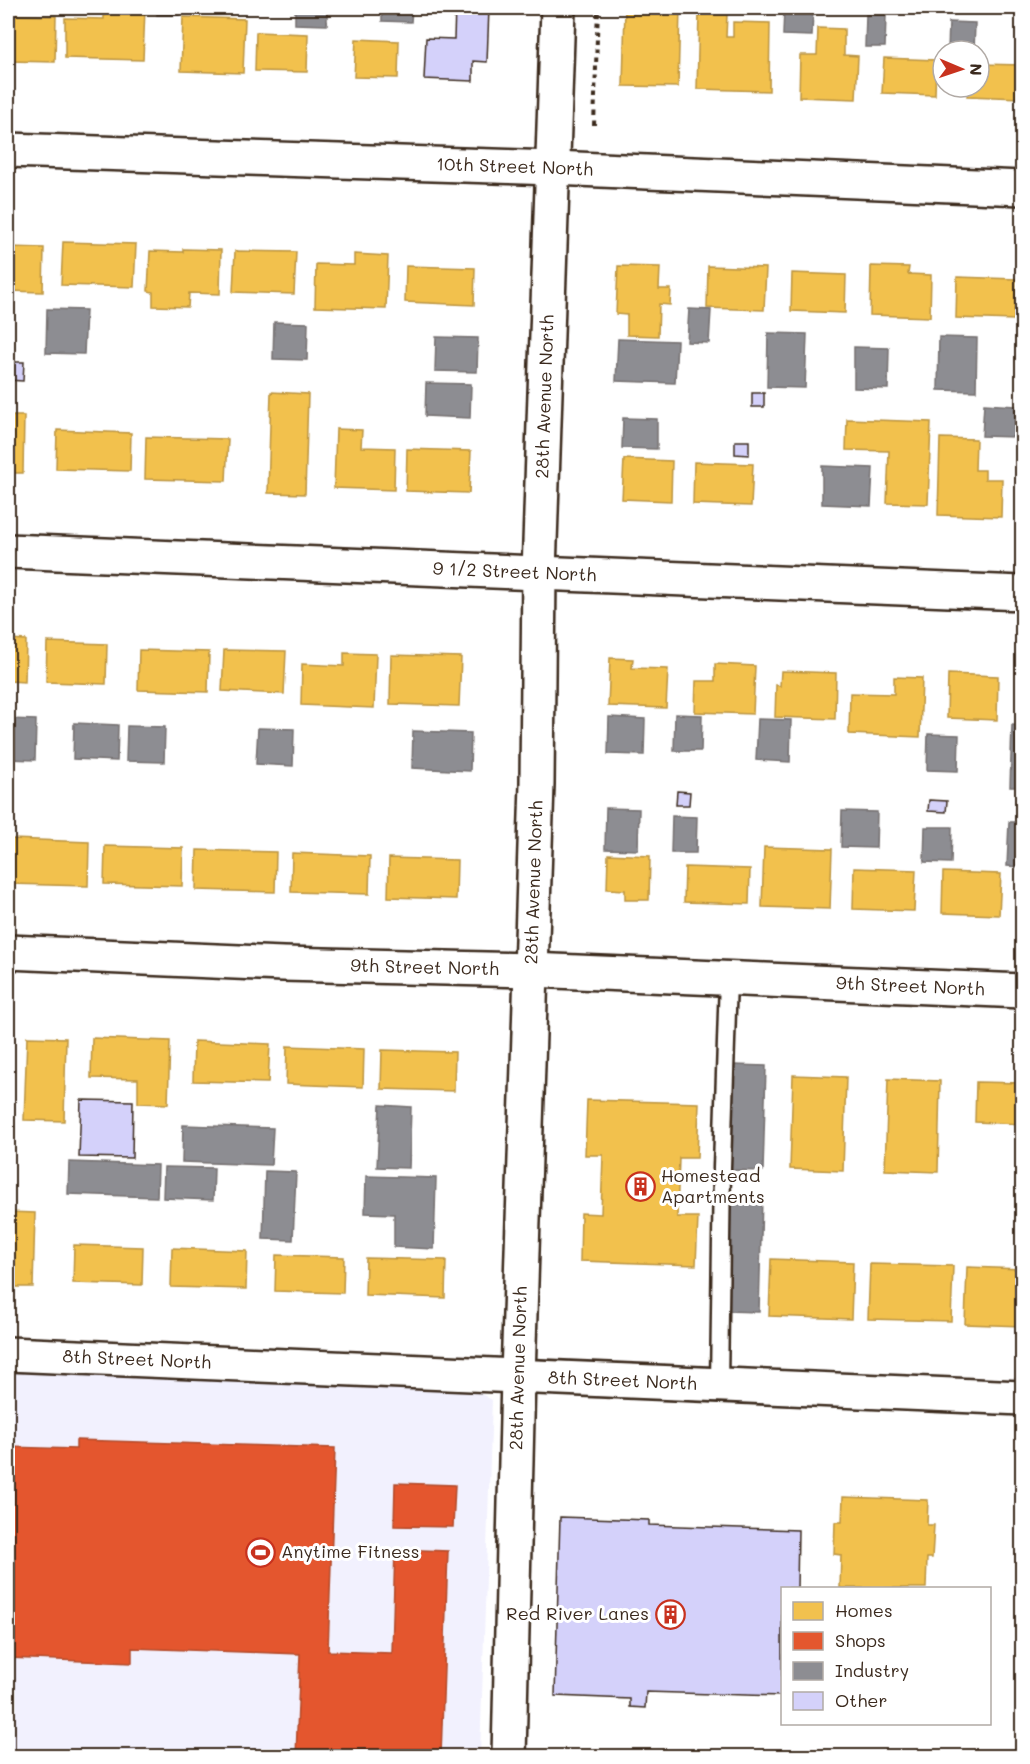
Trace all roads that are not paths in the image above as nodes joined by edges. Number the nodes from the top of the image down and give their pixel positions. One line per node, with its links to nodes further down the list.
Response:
1 (558, 8): 3 (street, 28th Avenue North)
2 (8, 150): 3 (street, 10th Street North)
3 (553, 168): 4 (street, 10th Street North); 6 (street, 28th Avenue North)
4 (1023, 188)
5 (8, 551): 6 (street, 9 1/2 Street North)
6 (540, 572): 7 (street, 9 1/2 Street North); 9 (street, 28th Avenue North)
7 (1023, 593)
8 (8, 952): 9 (street, 9th Street North)
9 (531, 970): 10 (street, 9th Street North); 13 (street, 28th Avenue North)
10 (728, 979): 11 (street, 9th Street North); 14 (lane)
11 (1023, 991)
12 (8, 1354): 13 (street, 8th Street North)
13 (518, 1376): 14 (street, 8th Street North); 16 (street, 28th Avenue North)
14 (719, 1385): 15 (street, 8th Street North)
15 (1023, 1398)
16 (509, 1756)

